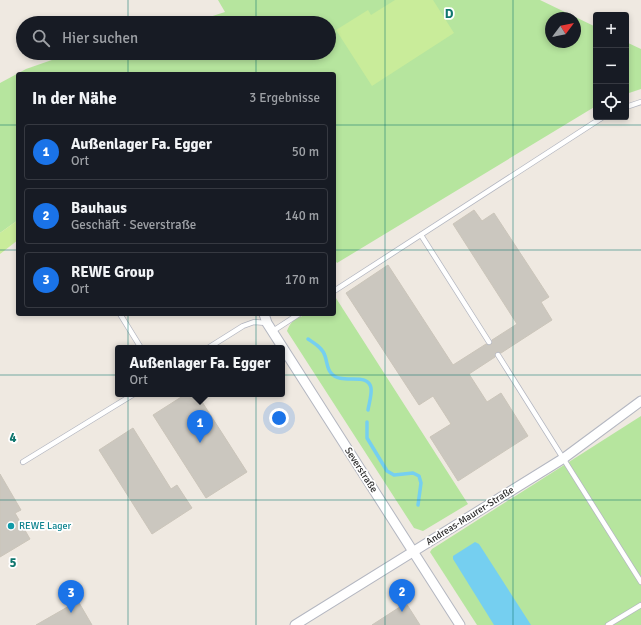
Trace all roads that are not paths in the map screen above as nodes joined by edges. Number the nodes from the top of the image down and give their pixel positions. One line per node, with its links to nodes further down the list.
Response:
1 (641, 102): 2 (lane)
2 (629, 106)
3 (598, 120): 4 (lane)
4 (421, 235): 5 (lane); 10 (lane)
5 (336, 290)
6 (121, 316): 11 (lane)
7 (296, 316): 9 (lane)
8 (266, 318): 9 (street, Severstraße); 12 (lane)
9 (273, 331): 13 (street, Severstraße)
10 (489, 342)
11 (138, 345)
12 (213, 345)
13 (282, 345)
14 (285, 350): 20 (street, Severstraße)
15 (498, 355): 18 (lane)
16 (129, 397): 19 (lane)
17 (641, 401): 18 (street, Andreas-Maurer-Straße)
18 (564, 458): 20 (street, Andreas-Maurer-Straße); 21 (lane)
19 (23, 462)
20 (413, 551): 23 (street, Andreas-Maurer-Straße); 24 (street, Severstraße)
21 (641, 582)
22 (641, 605): 25 (lane)
23 (295, 625)
24 (460, 625)
25 (608, 625)

